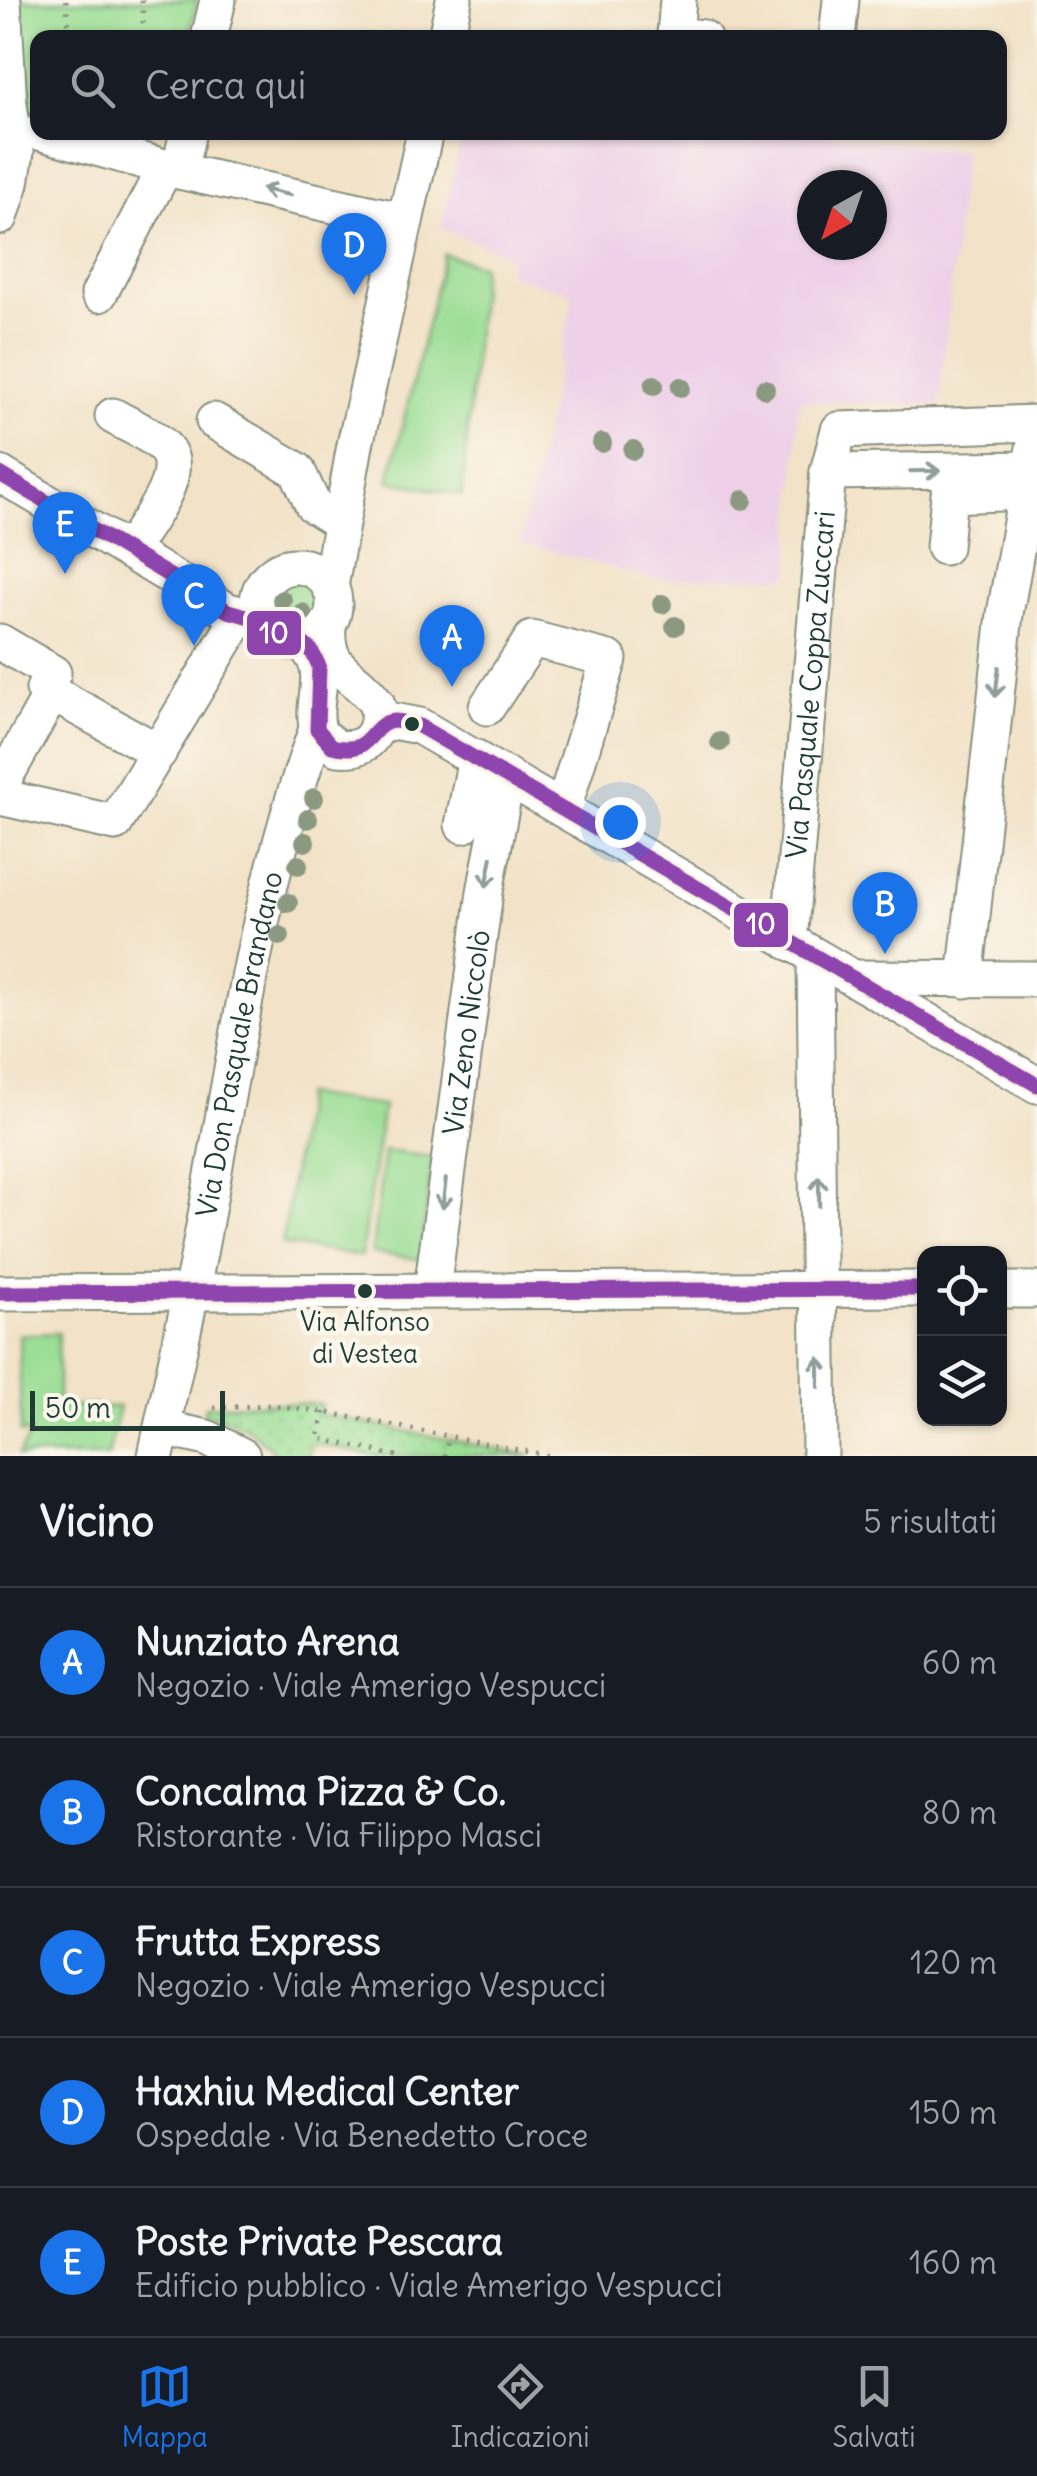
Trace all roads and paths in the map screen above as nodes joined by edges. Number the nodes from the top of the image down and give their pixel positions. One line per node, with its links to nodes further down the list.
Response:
1 (3, 0): 14 (street)
2 (66, 0): 8 (path)
3 (142, 0): 9 (path)
4 (218, 0): 10 (street)
5 (454, 0): 11 (street)
6 (678, 0): 12 (street)
7 (841, 0): 13 (street)
8 (69, 30)
9 (144, 30)
10 (211, 30)
11 (448, 30)
12 (675, 30)
13 (838, 30)
14 (30, 131): 19 (street)
15 (64, 140): 18 (street)
16 (185, 140): 18 (street)
17 (423, 140): 20 (street)
18 (172, 169): 20 (street, one-way to 18); 21 (street)
19 (0, 217)
20 (406, 221): 29 (street)
21 (98, 294)
22 (113, 416): 31 (street)
23 (214, 420): 29 (street)
24 (1037, 423): 26 (street, Via Pasquale Coppa Zuccari)
25 (1037, 431): 28 (street)
26 (828, 472): 28 (street, one-way to 28); 52 (street, Via Pasquale Coppa Zuccari)
27 (0, 474): 31 (street)
28 (1032, 477): 30 (street); 55 (street, one-way to 55)
29 (331, 517): 32 (street); 33 (street)
30 (944, 547)
31 (129, 551): 34 (street)
32 (285, 567): 33 (street); 34 (street)
33 (330, 587): 35 (street)
34 (251, 618): 35 (street); 42 (street)
35 (314, 632): 39 (street); 40 (street, Via Don Pasquale Brandano)
36 (0, 642): 37 (street)
37 (50, 685): 42 (street); 45 (street)
38 (487, 707): 48 (street)
39 (378, 726): 41 (street); 43 (street)
40 (317, 729): 41 (street); 47 (street, Via Don Pasquale Brandano)
41 (349, 750): 47 (street)
42 (158, 752): 46 (street)
43 (476, 758): 44 (street); 50 (street)
44 (507, 776): 48 (street); 59 (street, Via Zeno Niccolò, one-way to 59)
45 (0, 786)
46 (0, 797)
47 (292, 797): 62 (street, Via Don Pasquale Brandano)
48 (563, 810): 52 (street)
49 (0, 815): 51 (street)
50 (463, 825)
51 (91, 834)
52 (802, 949): 53 (street); 57 (street, Via Pasquale Coppa Zuccari, one-way to 52)
53 (851, 978): 55 (street); 56 (street)
54 (1037, 979): 55 (street)
55 (966, 980)
56 (1037, 1085)
57 (819, 1289): 58 (street); 59 (street); 71 (street, Via Pasquale Coppa Zuccari, one-way to 57)
58 (917, 1289)
59 (432, 1290): 62 (street)
60 (1007, 1290): 61 (street)
61 (1037, 1290)
62 (192, 1291): 63 (street); 66 (street, Via Don Pasquale Brandano)
63 (0, 1293)
64 (324, 1412): 65 (path); 66 (path); 68 (path)
65 (449, 1436): 69 (path); 70 (path)
66 (159, 1441): 67 (street)
67 (242, 1456)
68 (398, 1456)
69 (445, 1456)
70 (550, 1456)
71 (820, 1456)

